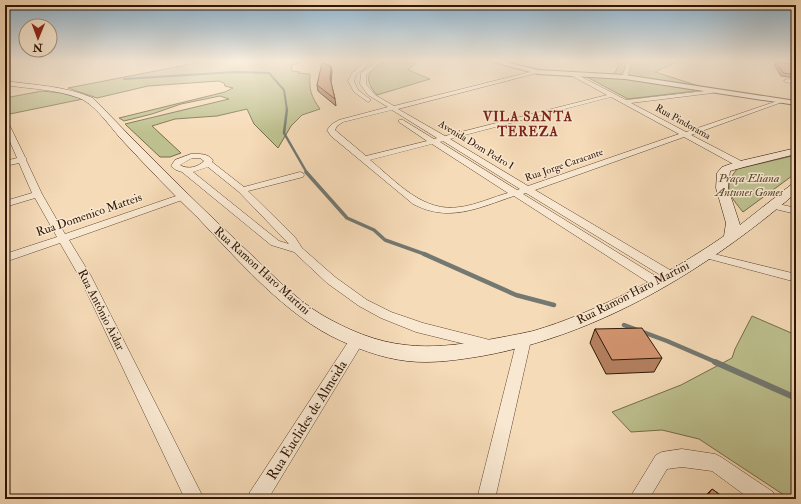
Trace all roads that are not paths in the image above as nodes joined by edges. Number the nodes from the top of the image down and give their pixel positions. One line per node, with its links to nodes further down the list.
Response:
1 (15, 85): 31 (main road, Rua Ramon Haro Martini)
2 (353, 85): 12 (street, Avenida Dom Pedro I)
3 (363, 85): 12 (street, Avenida Dom Pedro I)
4 (487, 85): 12 (street)
5 (592, 85): 8 (street, Rua Pindorama)
6 (675, 85): 7 (street)
7 (712, 90): 9 (street); 10 (street)
8 (613, 95): 10 (street, Rua Pindorama); 16 (street)
9 (782, 101): 11 (street); 15 (street, Rua Jorge Caracante)
10 (627, 102): 15 (street, Rua Pindorama)
11 (796, 103)
12 (388, 109): 16 (street, Avenida Dom Pedro I); 17 (street, Avenida Dom Pedro I); 20 (street, Rua Jorge Caracante)
13 (5, 122): 14 (street, Rua Antônio Aidar)
14 (7, 132): 19 (street, Rua Antônio Aidar)
15 (684, 134): 23 (street, Rua Pindorama); 27 (street, Rua Jorge Caracante)
16 (443, 138): 17 (street); 27 (street, Avenida Dom Pedro I)
17 (431, 140): 20 (street); 29 (street, Avenida Dom Pedro I)
18 (796, 151): 23 (main road)
19 (23, 159): 22 (street); 30 (street, Rua Antônio Aidar)
20 (364, 159): 29 (street, Rua Jorge Caracante)
21 (208, 163): 24 (street); 24 (street); 28 (street)
22 (5, 164)
23 (740, 164): 34 (main road)
24 (185, 170): 39 (street)
25 (300, 175): 28 (street)
26 (796, 187): 33 (main road, Rua Ramon Haro Martini)
27 (529, 189): 29 (street, Rua Jorge Caracante); 42 (street, Avenida Dom Pedro I)
28 (242, 190): 39 (street)
29 (516, 193): 44 (street, Avenida Dom Pedro I)
30 (37, 194): 32 (street); 38 (street, Rua Antônio Aidar)
31 (182, 197): 38 (street, Rua Domenico Matteis); 45 (main road, Rua Ramon Haro Martini)
32 (5, 204)
33 (774, 206): 35 (street); 36 (main road, Rua Ramon Haro Martini)
34 (729, 208): 36 (main road); 37 (main road)
35 (796, 211)
36 (758, 217): 37 (main road, Rua Ramon Haro Martini)
37 (731, 236): 40 (main road, Rua Ramon Haro Martini)
38 (63, 238): 41 (street, Rua Domenico Matteis); 48 (street, Rua Antônio Aidar)
39 (298, 250): 47 (street)
40 (706, 255): 42 (main road, Rua Ramon Haro Martini); 43 (street)
41 (5, 258)
42 (671, 276): 44 (main road, Rua Ramon Haro Martini)
43 (796, 278)
44 (658, 283): 46 (main road, Rua Ramon Haro Martini)
45 (357, 340): 47 (main road, Rua Ramon Haro Martini); 49 (street, Rua Euclides de Almeida)
46 (524, 340): 47 (main road, Rua Ramon Haro Martini); 50 (street)
47 (493, 346)
48 (195, 499)
49 (257, 499)
50 (486, 499)
51 (638, 499): 52 (street)
52 (766, 499)

